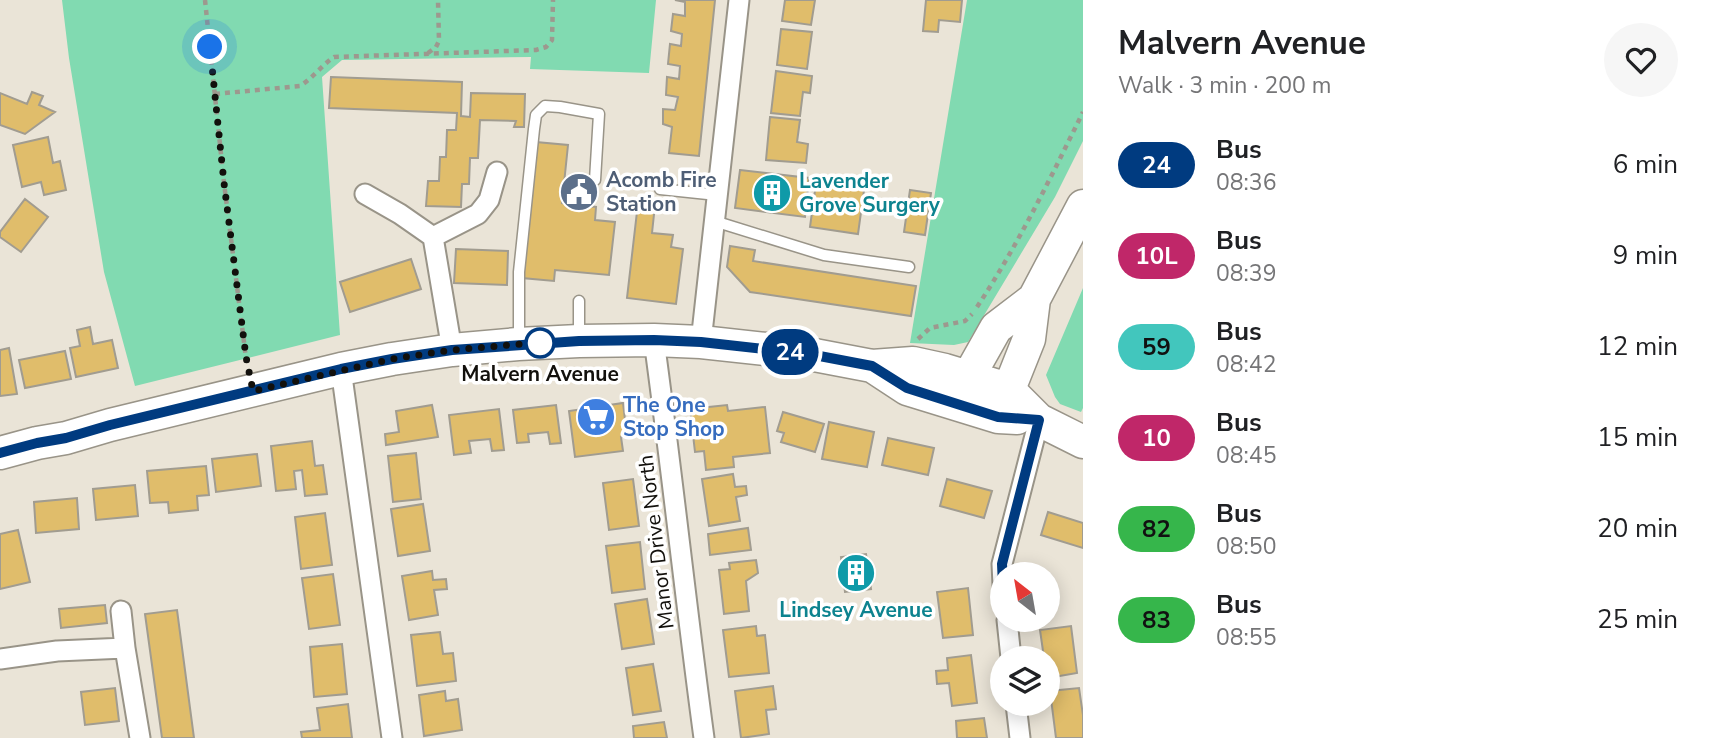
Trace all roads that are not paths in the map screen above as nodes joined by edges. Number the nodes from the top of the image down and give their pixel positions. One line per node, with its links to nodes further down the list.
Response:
1 (738, 0): 6 (street)
2 (497, 172): 9 (street)
3 (595, 180): 16 (lane)
4 (660, 189): 6 (lane)
5 (365, 194): 9 (street)
6 (717, 195): 8 (street)
7 (1083, 206): 11 (main road)
8 (714, 220): 10 (lane); 15 (street)
9 (433, 237): 17 (street)
10 (909, 267)
11 (1034, 299): 19 (main road); 20 (main road)
12 (579, 302): 14 (lane)
13 (654, 340): 14 (main road); 15 (main road); 31 (street, Manor Drive North)
14 (579, 341): 16 (main road)
15 (701, 342): 19 (main road)
16 (519, 344): 17 (main road)
17 (452, 350): 18 (main road)
18 (341, 369): 23 (main road); 30 (street)
19 (964, 390): 20 (main road)
20 (1003, 403): 21 (main road)
21 (1039, 420): 22 (main road); 24 (street)
22 (1083, 442)
23 (0, 453)
24 (1003, 562)
25 (121, 611): 26 (street)
26 (125, 648): 27 (street); 29 (street)
27 (0, 659)
28 (1017, 716): 32 (street)
29 (140, 738)
30 (392, 738)
31 (704, 738)
32 (1020, 738)

